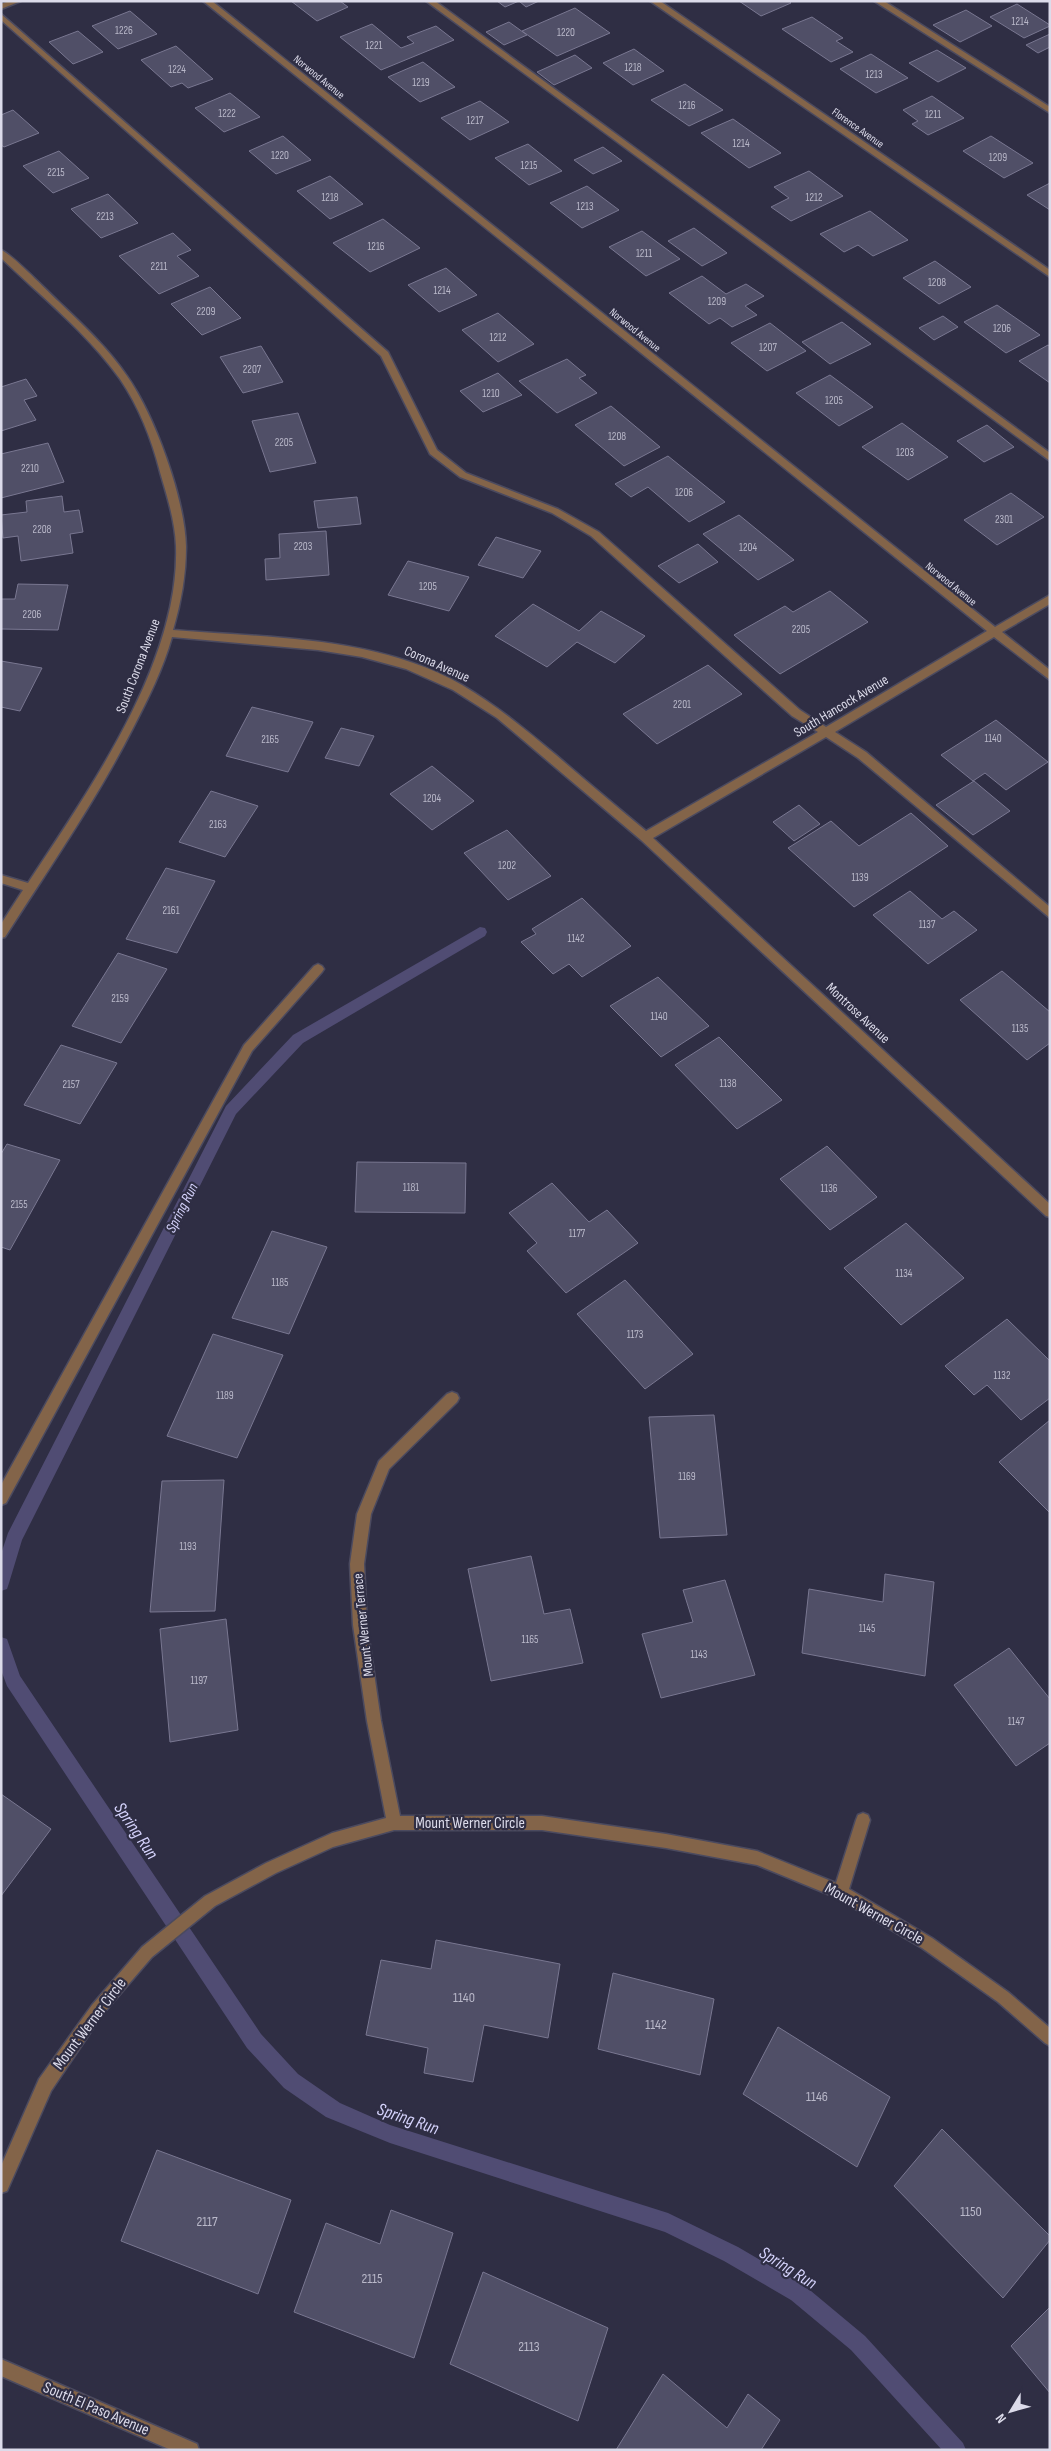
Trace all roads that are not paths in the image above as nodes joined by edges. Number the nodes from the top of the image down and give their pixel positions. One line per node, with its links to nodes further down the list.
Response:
1 (17, 1): 6 (street)
2 (207, 1): 13 (street, Norwood Avenue)
3 (430, 1): 11 (street)
4 (654, 1): 10 (street, Florence Avenue)
5 (878, 1): 8 (street)
6 (1, 7)
7 (1, 16): 16 (street)
8 (1050, 111)
9 (1, 253): 14 (street, South Corona Avenue)
10 (1050, 274)
11 (1050, 458)
12 (1050, 599): 13 (street, South Hancock Avenue)
13 (994, 632): 15 (street, Norwood Avenue); 16 (street, South Hancock Avenue)
14 (168, 633): 17 (street, Corona Avenue); 19 (street, South Corona Avenue)
15 (1050, 676)
16 (826, 733): 17 (street, South Hancock Avenue); 20 (street)
17 (645, 837): 23 (street, Montrose Avenue)
18 (1, 879): 19 (street)
19 (30, 888): 21 (street, South Corona Avenue)
20 (1050, 914)
21 (1, 934)
22 (318, 969): 25 (street)
23 (1050, 1212)
24 (452, 1398): 27 (street, Mount Werner Terrace)
25 (1, 1499)
26 (863, 1820): 28 (street)
27 (394, 1822): 28 (street, Mount Werner Circle); 30 (street, Mount Werner Circle)
28 (840, 1892): 29 (street, Mount Werner Circle)
29 (1050, 2038)
30 (1, 2185)
31 (1, 2368): 32 (street, South El Paso Avenue)
32 (191, 2450)

